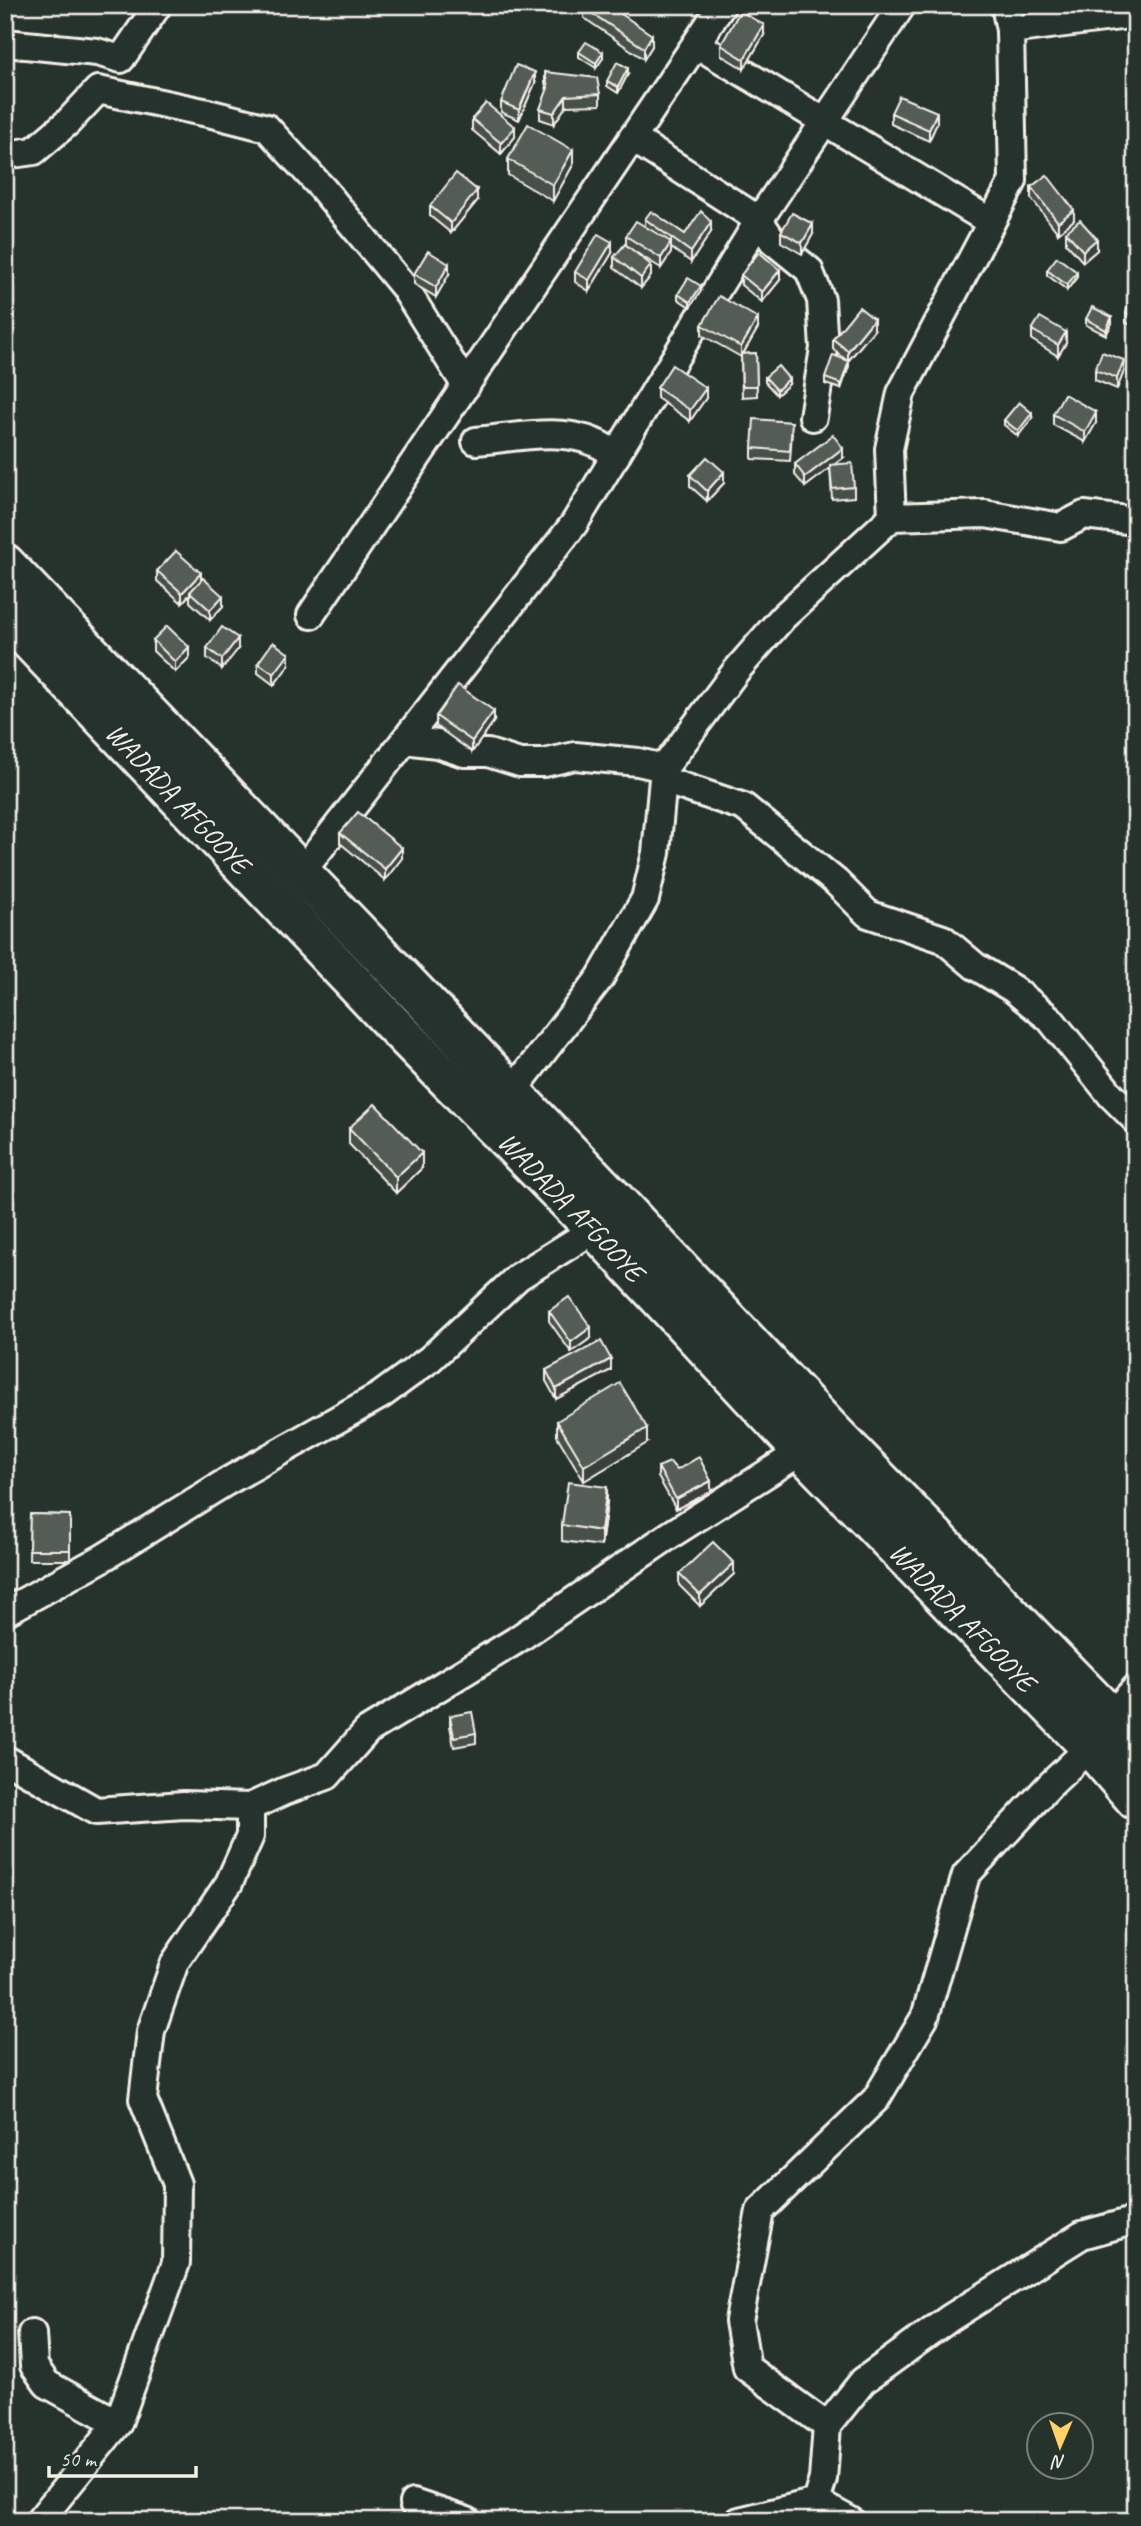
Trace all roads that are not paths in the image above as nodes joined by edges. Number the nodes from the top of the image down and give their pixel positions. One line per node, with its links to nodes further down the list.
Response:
1 (158, 5): 8 (street)
2 (722, 5): 7 (street)
3 (902, 5): 10 (street)
4 (1136, 15): 5 (street)
5 (1008, 18): 14 (street)
6 (5, 43): 8 (street)
7 (696, 44): 10 (street); 11 (street)
8 (121, 59): 9 (street)
9 (98, 90): 12 (street); 15 (street)
10 (825, 122): 13 (street); 14 (street)
11 (632, 138): 13 (street); 15 (street)
12 (5, 155)
13 (759, 220): 16 (street); 18 (street)
14 (991, 222): 19 (street)
15 (466, 386): 23 (street)
16 (813, 417)
17 (476, 441): 18 (street)
18 (616, 456): 24 (street)
19 (892, 517): 20 (street); 25 (street)
20 (1136, 521)
21 (5, 564): 26 (highway, WADADA AFGOOYE)
22 (5, 615): 29 (highway, WADADA AFGOOYE)
23 (312, 615)
24 (405, 740): 25 (street); 26 (street)
25 (663, 774): 27 (street); 28 (street)
26 (300, 874): 27 (highway, WADADA AFGOOYE)
27 (512, 1092): 33 (highway, WADADA AFGOOYE)
28 (1136, 1120)
29 (595, 1229): 30 (highway, WADADA AFGOOYE); 31 (street)
30 (802, 1451): 33 (highway, WADADA AFGOOYE); 37 (street)
31 (5, 1612)
32 (1136, 1688): 33 (street)
33 (1100, 1731): 34 (highway, WADADA AFGOOYE); 36 (highway, WADADA AFGOOYE); 41 (street)
34 (1136, 1745)
35 (5, 1759): 37 (street)
36 (1136, 1800)
37 (250, 1807): 40 (street)
38 (1136, 2220): 41 (street)
39 (32, 2333): 40 (street)
40 (118, 2423): 44 (street)
41 (827, 2426): 42 (street)
42 (816, 2502): 46 (street); 47 (street)
43 (413, 2503): 45 (street)
44 (39, 2521)
45 (467, 2521)
46 (739, 2521)
47 (851, 2521)

